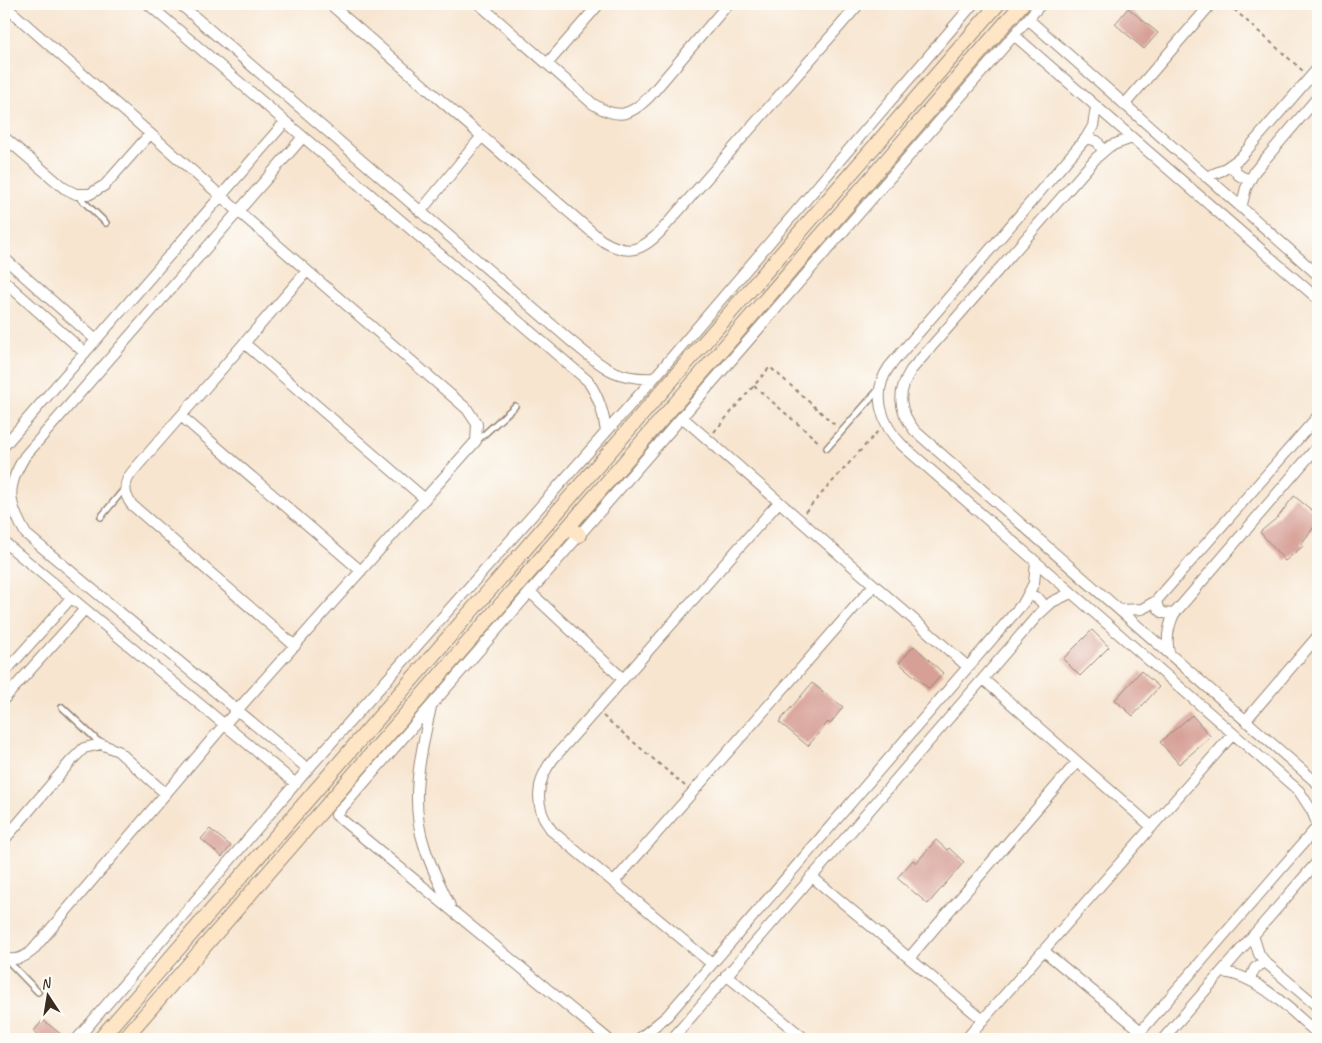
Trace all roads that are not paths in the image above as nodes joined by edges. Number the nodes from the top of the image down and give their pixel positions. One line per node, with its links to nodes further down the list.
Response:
1 (148, 4): 22 (street)
2 (180, 4): 37 (street)
3 (330, 4): 25 (street)
4 (479, 4): 17 (street)
5 (599, 4): 17 (street)
6 (728, 4): 17 (street)
7 (843, 4): 14 (street)
8 (973, 4): 49 (street)
9 (998, 4): 99 (street)
10 (1022, 4): 64 (street)
11 (1041, 4): 15 (street)
12 (1211, 4): 20 (street)
13 (6, 5): 23 (street)
14 (856, 8): 25 (street)
15 (1028, 19): 16 (street); 20 (street)
16 (1014, 35): 21 (street); 54 (street)
17 (547, 64)
18 (1318, 68): 30 (street)
19 (1316, 104): 32 (street)
20 (1124, 105): 31 (street)
21 (1096, 107): 27 (street); 28 (street)
22 (285, 122): 26 (street); 34 (street)
23 (150, 134): 33 (street); 34 (street)
24 (4, 136): 33 (street)
25 (482, 136): 37 (street)
26 (303, 137): 36 (street); 48 (street)
27 (1086, 138): 29 (street); 50 (street)
28 (1132, 138): 29 (street); 43 (street)
29 (1103, 151): 76 (street)
30 (1233, 163): 31 (street); 32 (street)
31 (1206, 177): 35 (street)
32 (1250, 179): 35 (street)
33 (76, 194): 38 (lane)
34 (220, 196): 36 (street); 44 (street)
35 (1241, 208): 41 (street)
36 (238, 212): 40 (street); 88 (street)
37 (420, 212): 45 (street)
38 (106, 223)
39 (4, 258): 44 (street)
40 (307, 271): 46 (street); 56 (street)
41 (1318, 275)
42 (4, 281): 47 (street)
43 (1318, 299)
44 (96, 340): 47 (street)
45 (572, 342): 48 (street); 49 (street)
46 (244, 343): 52 (street); 61 (street)
47 (85, 352): 57 (street)
48 (561, 358): 55 (street)
49 (654, 378): 55 (street)
50 (880, 388): 59 (lane); 66 (street)
51 (515, 406): 56 (lane)
52 (181, 416): 60 (street); 67 (street)
53 (1318, 416): 73 (street)
54 (682, 417): 62 (street); 64 (street)
55 (606, 432): 94 (street)
56 (476, 441): 61 (street)
57 (4, 446)
58 (1318, 446): 77 (street)
59 (827, 448)
60 (125, 488): 63 (lane); 79 (street)
61 (425, 499): 67 (street)
62 (779, 502): 68 (street); 83 (street)
63 (100, 516)
64 (574, 531): 69 (street); 100 (street)
65 (4, 542): 72 (street)
66 (1036, 562): 70 (street); 71 (street)
67 (361, 571): 79 (street)
68 (874, 585): 81 (street); 106 (street)
69 (530, 592): 83 (street); 86 (street)
70 (1071, 593): 74 (street); 91 (street)
71 (1028, 596): 74 (street); 81 (street)
72 (71, 598): 75 (street); 82 (street)
73 (1156, 601): 76 (street); 77 (street)
74 (1044, 608): 84 (street)
75 (84, 610): 85 (street); 90 (street)
76 (1121, 610): 80 (street)
77 (1174, 614): 80 (street)
78 (1318, 636): 89 (street)
79 (295, 646): 88 (street)
80 (1169, 653): 89 (street)
81 (968, 667): 113 (street)
82 (4, 673)
83 (623, 678): 106 (street)
84 (982, 679): 93 (street); 105 (street)
85 (4, 699)
86 (431, 706): 100 (street); 107 (street)
87 (62, 707): 92 (lane)
88 (238, 710): 90 (street); 94 (street)
89 (1246, 720): 95 (street)
90 (224, 725): 96 (street); 98 (street)
91 (1233, 734): 97 (street); 102 (street)
92 (101, 744): 98 (street); 103 (street)
93 (1077, 762): 102 (street); 111 (street)
94 (308, 770): 96 (street)
95 (1315, 781): 97 (street)
96 (296, 784): 122 (street)
97 (1298, 791): 101 (street)
98 (166, 794): 110 (street)
99 (311, 796): 100 (street); 123 (street)
100 (331, 811): 107 (street); 124 (street)
101 (1318, 826): 120 (street)
102 (1152, 827): 109 (street)
103 (4, 840)
104 (1318, 861): 108 (street)
105 (811, 876): 111 (street); 115 (street)
106 (614, 882): 113 (street)
107 (451, 909): 125 (street)
108 (1253, 936): 112 (street); 114 (street)
109 (1044, 951): 119 (street); 120 (street)
110 (4, 958): 117 (lane)
111 (909, 958): 119 (street)
112 (1265, 962): 116 (street); 118 (street)
113 (712, 964): 126 (street)
114 (1222, 972): 116 (street); 131 (street)
115 (726, 975): 127 (street); 128 (street)
116 (1250, 979): 121 (street)
117 (38, 992)
118 (1318, 1007)
119 (983, 1020): 129 (street)
120 (1141, 1031): 130 (street)
121 (1318, 1034)
122 (77, 1039)
123 (100, 1039)
124 (124, 1039)
125 (608, 1039)
126 (639, 1039)
127 (672, 1039)
128 (805, 1039)
129 (966, 1039)
130 (1134, 1039)
131 (1163, 1039)

